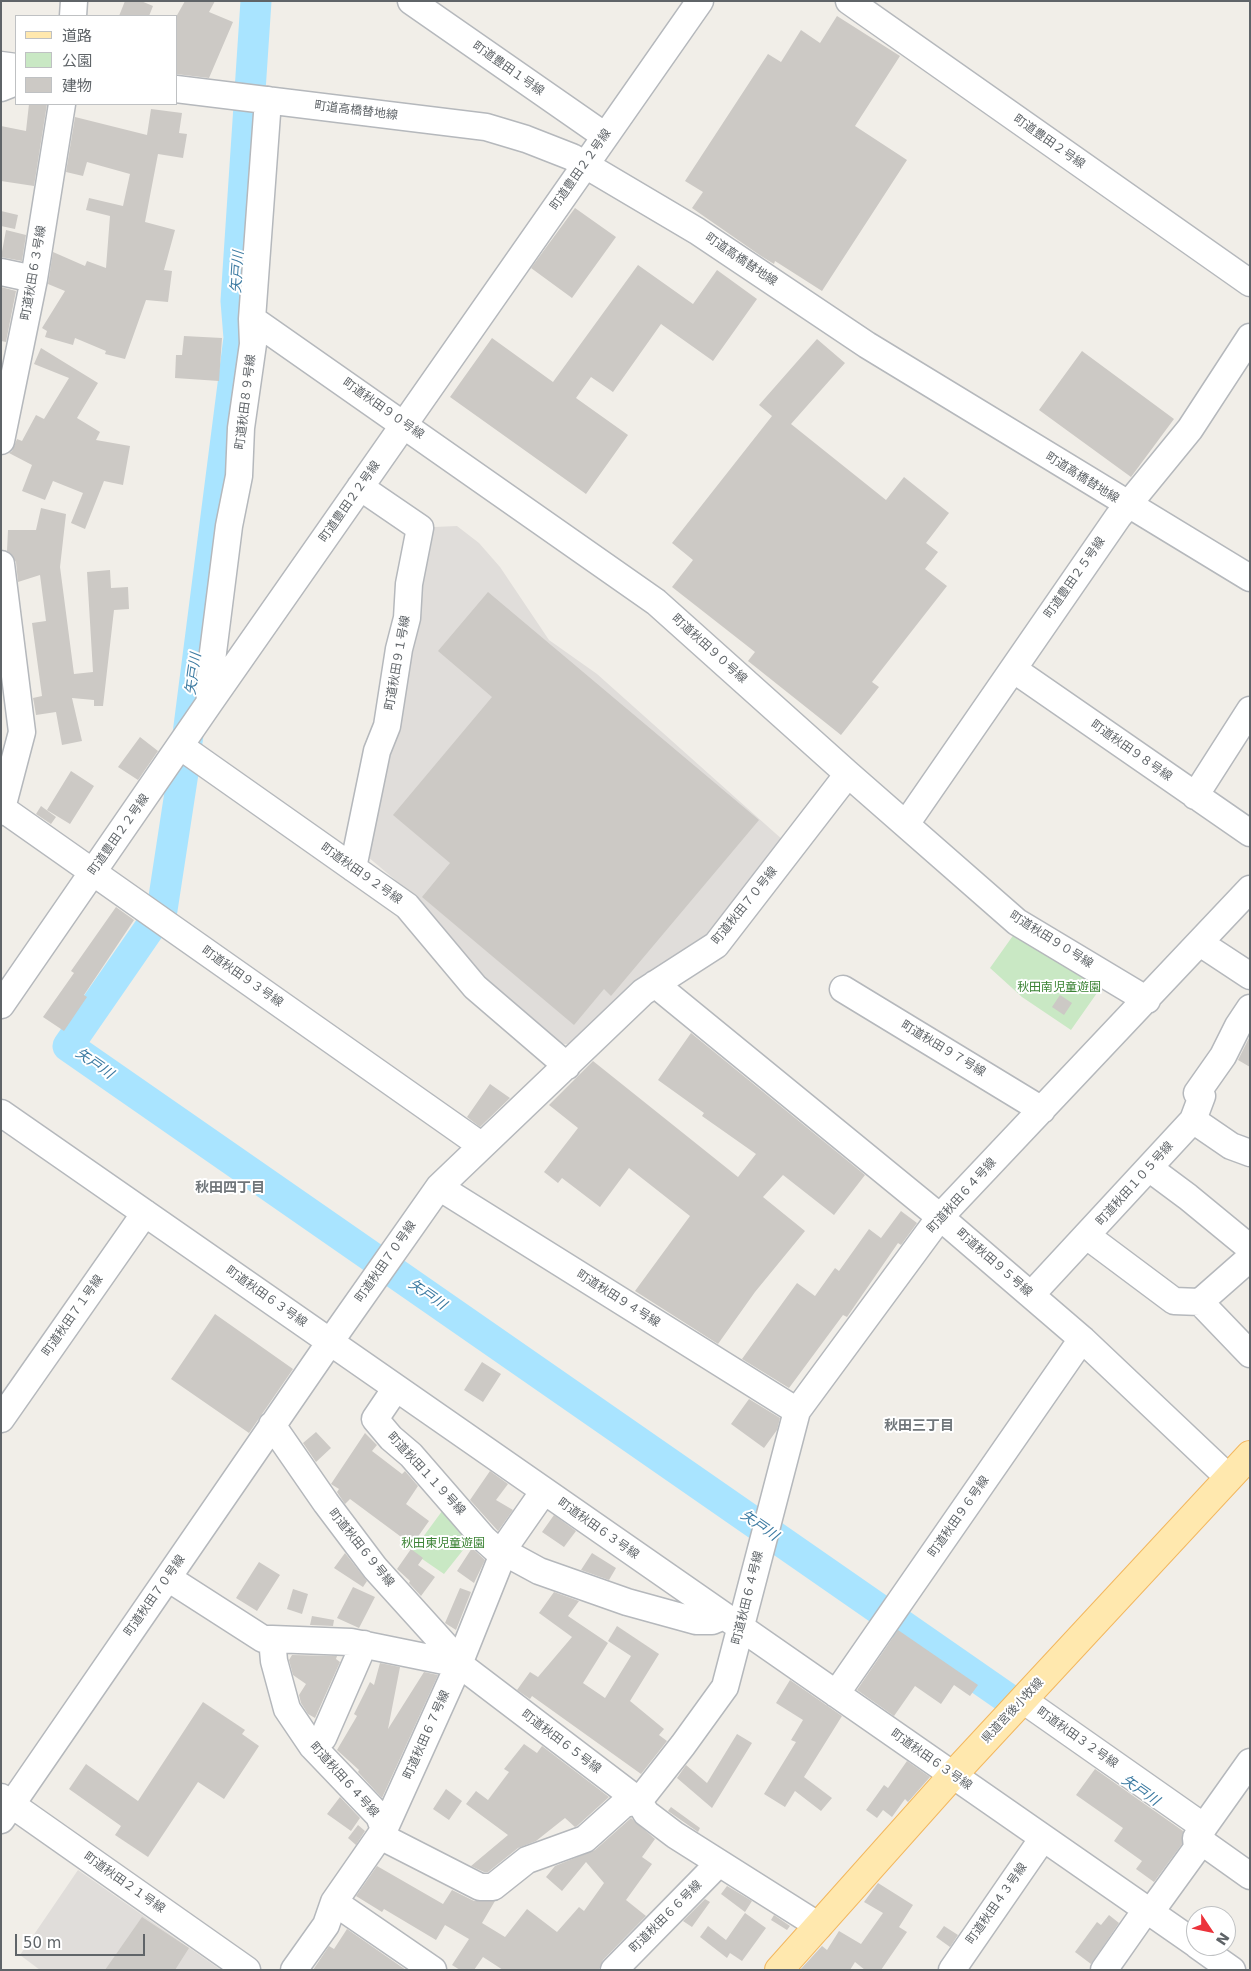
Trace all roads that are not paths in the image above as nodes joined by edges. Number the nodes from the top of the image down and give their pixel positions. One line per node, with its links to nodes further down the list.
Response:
1 (74, 1): 5 (street)
2 (411, 1): 13 (street, 町道豊田１号線)
3 (700, 1): 13 (street, 町道豊田２２号線)
4 (849, 1): 17 (street, 町道豊田２号線)
5 (73, 15)
6 (1, 65): 7 (street)
7 (15, 67)
8 (15, 82): 9 (street)
9 (1, 88)
10 (178, 89): 11 (street, 町道高橋替地線)
11 (268, 100): 14 (street, 町道高橋替地線); 18 (street, 町道秋田８９号線)
12 (62, 105): 16 (street, 町道秋田６３号線)
13 (605, 136): 14 (street, 町道豊田２２号線)
14 (586, 164): 20 (street, 町道豊田２２号線); 23 (street, 町道高橋替地線)
15 (1, 272): 16 (street)
16 (34, 279): 21 (street, 町道秋田６３号線)
17 (1250, 283)
18 (252, 319): 20 (street, 町道秋田９０号線); 28 (street, 町道秋田８９号線)
19 (1250, 337): 23 (street, 町道豊田２５号線)
20 (404, 424): 22 (street, 町道豊田２２号線); 31 (street, 町道秋田９０号線)
21 (2, 432)
22 (360, 487): 28 (street, 町道豊田２２号線); 36 (street, 町道秋田９１号線)
23 (1128, 506): 25 (street, 町道高橋替地線); 26 (street, 町道豊田２５号線)
24 (1, 564): 27 (street)
25 (1250, 578)
26 (1012, 668): 32 (street, 町道秋田９８号線); 34 (street, 町道豊田２５号線)
27 (8, 687): 33 (street)
28 (210, 702): 30 (street, 町道豊田２２号線)
29 (1250, 710): 32 (street)
30 (180, 746): 36 (street, 町道秋田９２号線); 37 (street, 町道豊田２２号線)
31 (848, 774): 34 (street, 町道秋田９０号線); 41 (street, 町道秋田７０号線)
32 (1195, 796): 35 (street, 町道秋田９８号線)
33 (2, 811): 37 (street, 町道秋田９３号線)
34 (906, 824): 43 (street, 町道秋田９０号線)
35 (1250, 832)
36 (353, 868): 46 (street, 町道秋田９２号線)
37 (93, 872): 44 (street, 町道豊田２２号線); 50 (street, 町道秋田９３号線)
38 (1250, 889): 39 (street, 町道秋田６４号線)
39 (1200, 943): 40 (street); 43 (street, 町道秋田６４号線)
40 (1250, 976)
41 (655, 984): 46 (street, 町道秋田７０号線); 55 (street, 町道秋田９５号線)
42 (843, 989): 47 (street, 町道秋田９７号線)
43 (1147, 1000): 47 (street, 町道秋田６４号線)
44 (1, 1005)
45 (1250, 1008): 49 (street, 町道秋田１０５号線)
46 (567, 1066): 50 (street, 町道秋田７０号線)
47 (1042, 1110): 55 (street, 町道秋田６４号線)
48 (1, 1113): 54 (street, 町道秋田６３号線)
49 (1192, 1120): 51 (street); 52 (street, 町道秋田１０５号線)
50 (482, 1146): 53 (street, 町道秋田７０号線)
51 (1250, 1153)
52 (1149, 1168): 56 (street, 町道秋田１０５号線); 57 (street)
53 (439, 1187): 62 (street, 町道秋田７０号線); 66 (street, 町道秋田９４号線)
54 (141, 1210): 62 (street, 町道秋田６３号線); 65 (street); 67 (street, 町道秋田７１号線)
55 (940, 1217): 59 (street, 町道秋田９５号線); 66 (street, 町道秋田６４号線)
56 (1088, 1236): 59 (street, 町道秋田１０５号線); 60 (street)
57 (1250, 1248)
58 (1250, 1258): 60 (street)
59 (1031, 1296): 61 (street, 町道秋田９５号線)
60 (1200, 1302): 63 (street)
61 (1082, 1339): 70 (street, 町道秋田９５号線); 78 (street, 町道秋田９６号線)
62 (330, 1342): 64 (street, 町道秋田６３号線); 68 (street, 町道秋田７０号線)
63 (1250, 1354)
64 (396, 1388): 71 (street, 町道秋田６３号線); 72 (street, 町道秋田１１９号線)
65 (1, 1400)
66 (797, 1411): 74 (street, 町道秋田６４号線)
67 (1, 1419)
68 (272, 1425): 73 (street, 町道秋田７０号線); 77 (street, 町道秋田６９号線)
69 (1250, 1455): 70 (main road, 県道宮後小牧線)
70 (1229, 1478): 79 (main road, 県道宮後小牧線)
71 (544, 1491): 72 (street, 町道秋田６７号線); 74 (street, 町道秋田６３号線)
72 (503, 1554): 74 (street); 77 (street, 町道秋田６７号線)
73 (168, 1578): 75 (street); 85 (street, 町道秋田７０号線)
74 (732, 1622): 78 (street, 町道秋田６３号線); 84 (street, 町道秋田６４号線)
75 (272, 1639): 76 (street, 町道秋田６５号線); 80 (street, 町道秋田６４号線)
76 (364, 1644): 77 (street, 町道秋田６５号線); 80 (street)
77 (459, 1664): 84 (street, 町道秋田６５号線); 86 (street, 町道秋田６７号線)
78 (836, 1694): 82 (street, 町道秋田６３号線)
79 (1023, 1700): 82 (main road, 県道宮後小牧線); 88 (street, 町道秋田３２号線)
80 (312, 1746): 86 (street, 町道秋田６４号線)
81 (1250, 1762): 88 (street)
82 (953, 1775): 87 (street, 町道秋田６３号線); 94 (main road, 県道宮後小牧線)
83 (1250, 1780): 88 (street)
84 (639, 1801): 86 (street, 町道秋田６４号線); 90 (street, 町道秋田６５号線)
85 (5, 1807): 97 (street, 町道秋田２１号線)
86 (384, 1830): 92 (street, 町道秋田６７号線)
87 (1043, 1838): 93 (street, 町道秋田６３号線); 102 (street, 町道秋田４３号線)
88 (1205, 1838): 89 (street, 町道秋田３２号線); 91 (street); 93 (street)
89 (1250, 1859)
90 (718, 1864): 94 (street, 町道秋田６５号線); 100 (street, 町道秋田６６号線)
91 (1250, 1876)
92 (334, 1902): 98 (street, 町道秋田６７号線); 99 (street)
93 (1152, 1910): 95 (street, 町道秋田６３号線); 103 (street); 104 (street)
94 (818, 1926): 101 (main road, 県道宮後小牧線)
95 (1186, 1936)
96 (1212, 1956): 105 (street, 町道秋田６３号線)
97 (247, 1970)
98 (294, 1970)
99 (433, 1970)
100 (614, 1970)
101 (780, 1970)
102 (952, 1970)
103 (1104, 1970)
104 (1117, 1970)
105 (1232, 1970)

